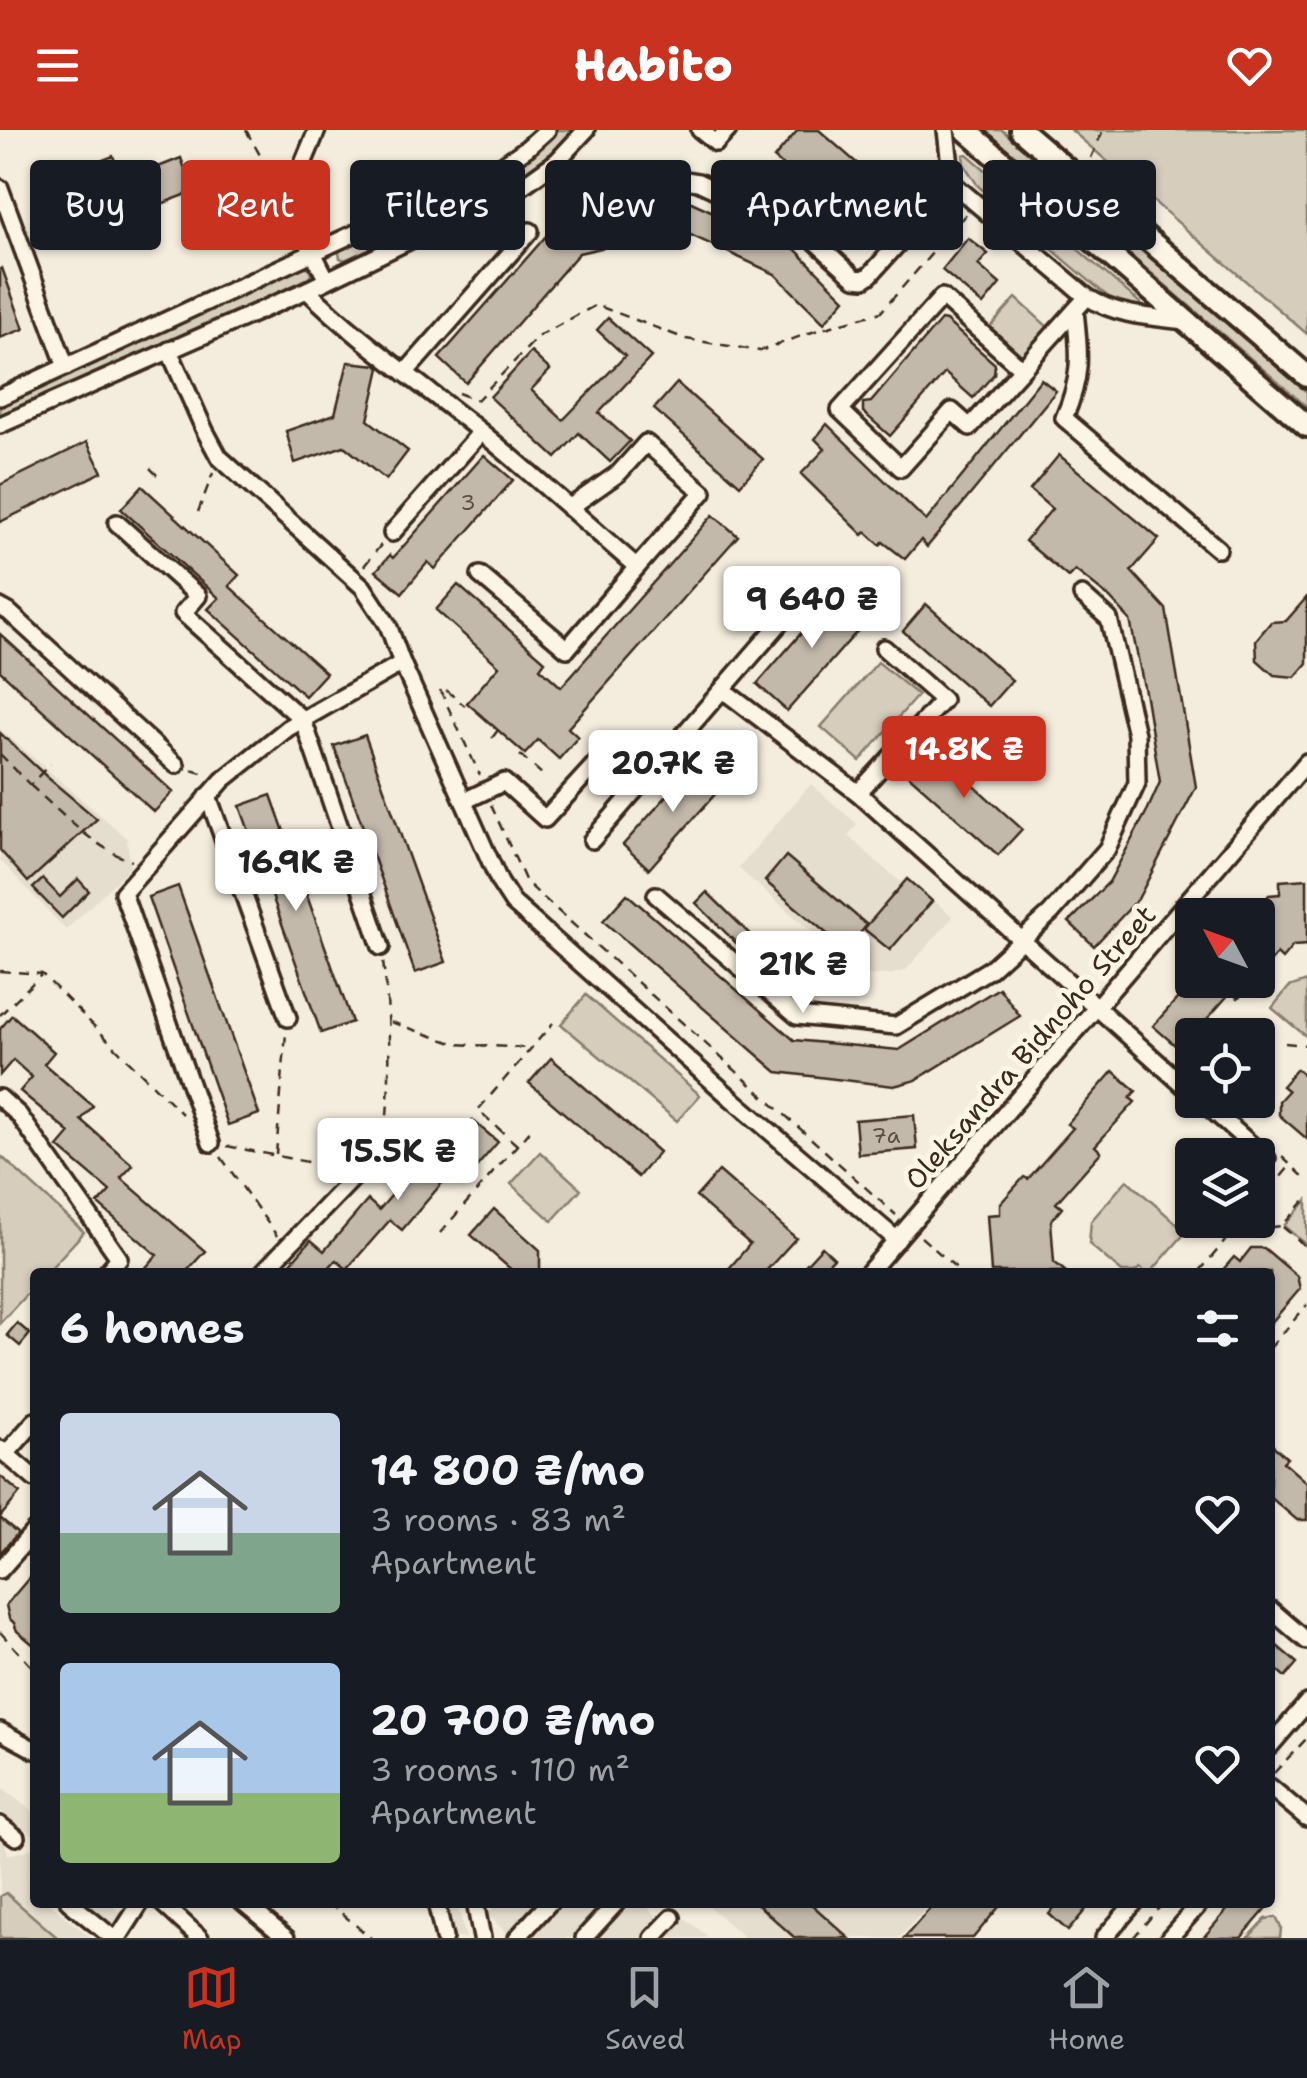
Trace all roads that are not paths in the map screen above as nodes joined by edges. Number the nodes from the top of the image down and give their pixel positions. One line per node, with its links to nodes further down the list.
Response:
1 (317, 130): 15 (street)
2 (547, 130): 15 (street)
3 (586, 130): 16 (street)
4 (700, 130): 5 (street)
5 (728, 130)
6 (946, 130): 9 (street)
7 (966, 130): 20 (main road)
8 (1022, 130): 25 (main road)
9 (949, 160)
10 (0, 188): 22 (street)
11 (963, 192): 18 (street)
12 (530, 232): 24 (street)
13 (824, 250): 14 (street)
14 (892, 250)
15 (314, 251): 16 (street); 22 (street)
16 (327, 280): 17 (street)
17 (306, 290): 21 (street); 24 (street)
18 (1087, 297): 19 (street); 20 (street)
19 (1075, 311): 23 (street); 33 (street)
20 (1186, 321): 28 (main road)
21 (169, 350): 27 (street); 40 (street)
22 (66, 367): 26 (street)
23 (1022, 370): 23 (street)
24 (405, 373): 29 (street)
25 (1307, 376)
26 (0, 397)
27 (0, 425)
28 (1307, 426)
29 (481, 432): 30 (street); 32 (street)
30 (569, 508): 34 (street); 34 (street)
31 (116, 523): 42 (street)
32 (392, 533)
33 (1218, 549)
34 (638, 568): 35 (street)
35 (480, 575)
36 (819, 578): 41 (street)
37 (1082, 595): 51 (street)
38 (0, 607): 45 (street)
39 (884, 648): 46 (street)
40 (402, 663): 42 (street); 48 (street)
41 (722, 690): 46 (street); 49 (street)
42 (302, 720): 47 (street); 52 (street)
43 (609, 749): 48 (street)
44 (1307, 762): 53 (street, Oleksandra Bidnoho Street)
45 (176, 766)
46 (858, 793): 51 (street)
47 (208, 796): 54 (street); 59 (street)
48 (464, 801): 61 (street)
49 (592, 840)
50 (656, 895): 51 (street)
51 (1022, 939): 53 (street)
52 (382, 947)
53 (1097, 1008): 55 (street); 61 (street, Oleksandra Bidnoho Street)
54 (288, 1018)
55 (1175, 1078)
56 (0, 1098): 62 (street)
57 (1221, 1118): 58 (street)
58 (1244, 1138)
59 (211, 1143)
60 (408, 1147): 63 (street)
61 (897, 1240): 64 (street, Oleksandra Bidnoho Street)
62 (110, 1268)
63 (267, 1268)
64 (876, 1268)
65 (30, 1426): 66 (street)
66 (3, 1452): 67 (street)
67 (30, 1475)
68 (30, 1536): 69 (street)
69 (0, 1570)
70 (1275, 1613): 71 (street)
71 (1307, 1641)
72 (1307, 1703): 74 (street)
73 (0, 1731): 75 (street)
74 (1275, 1740)
75 (30, 1747)
76 (1275, 1791): 77 (street)
77 (1307, 1818)
78 (0, 1825): 79 (street)
79 (16, 1836)
80 (77, 1908): 91 (street)
81 (136, 1908): 91 (street)
82 (168, 1908): 92 (street)
83 (250, 1908): 93 (street)
84 (437, 1908): 94 (street)
85 (478, 1908): 95 (street)
86 (544, 1908): 96 (street)
87 (612, 1908): 97 (street)
88 (1130, 1908): 99 (street)
89 (1196, 1908): 100 (street)
90 (672, 1918): 98 (street)
91 (116, 1938)
92 (200, 1938)
93 (286, 1938)
94 (444, 1938)
95 (482, 1938)
96 (516, 1938)
97 (584, 1938)
98 (652, 1938)
99 (1104, 1938)
100 (1170, 1938)

